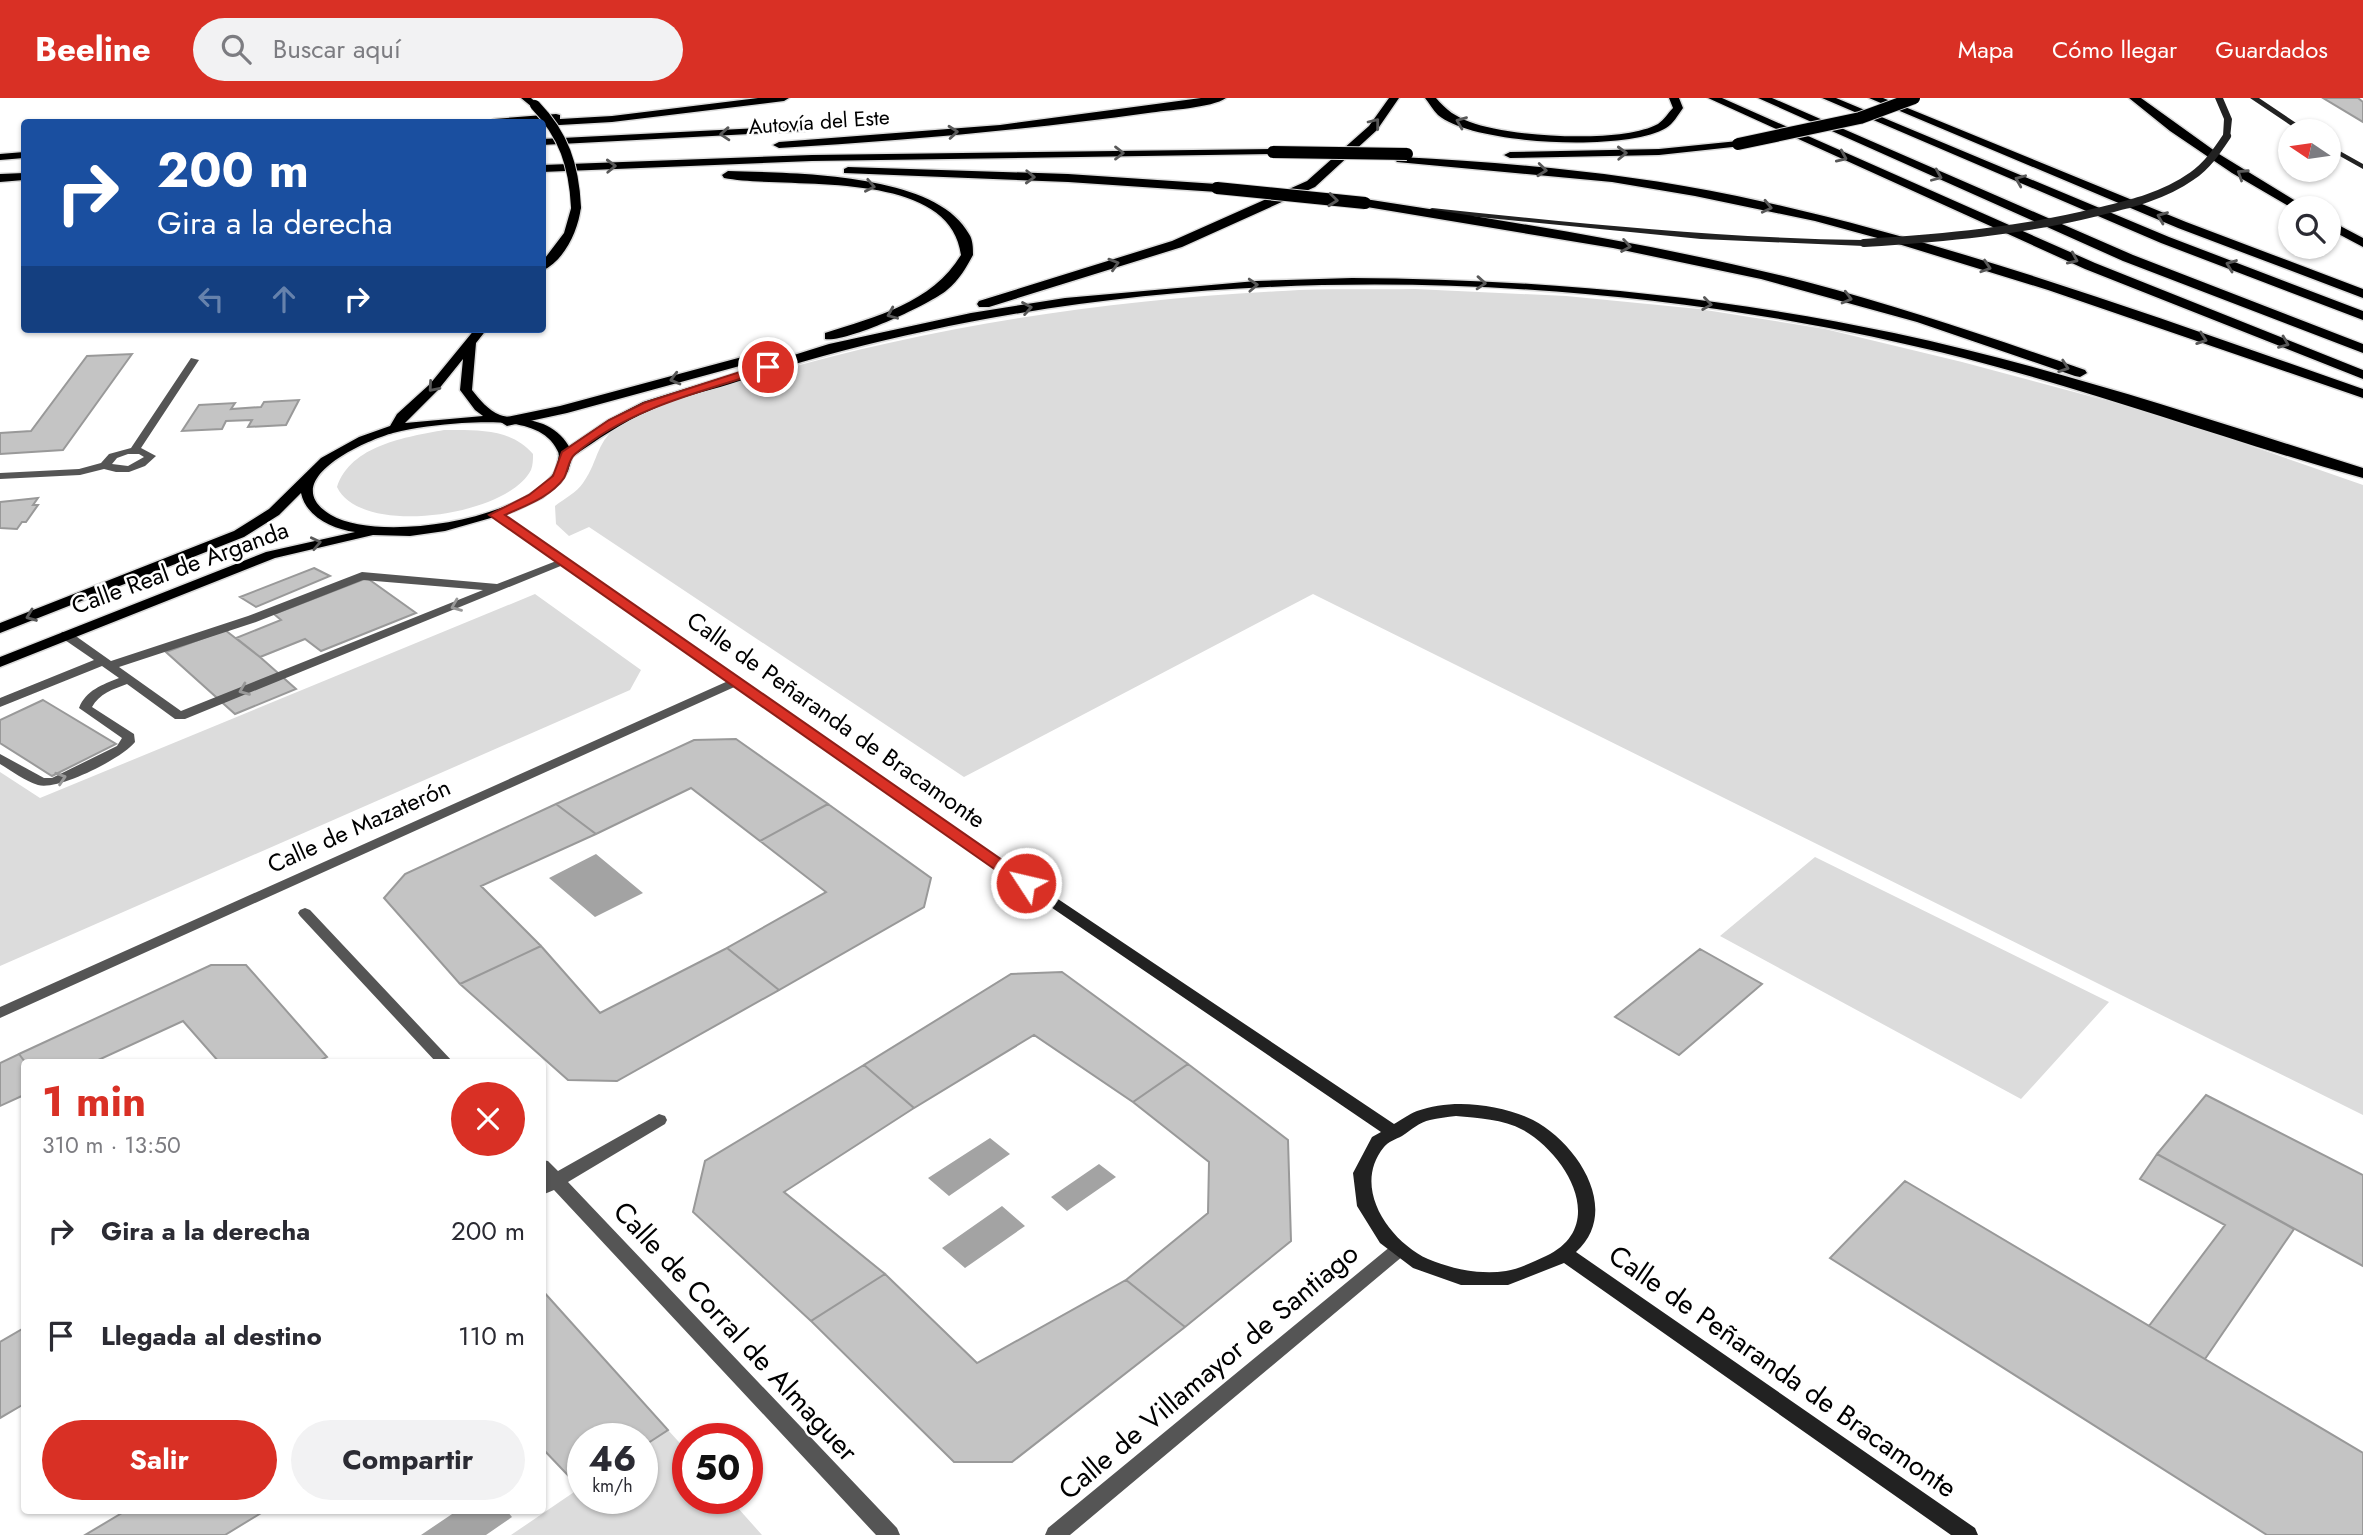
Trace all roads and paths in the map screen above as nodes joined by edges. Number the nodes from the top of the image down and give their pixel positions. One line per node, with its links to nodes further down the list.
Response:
1 (525, 98): 40 (main road, bridge)
2 (735, 98): 16 (highway)
3 (784, 98): 18 (highway)
4 (1221, 98): 21 (highway, Autovía del Este, one-way to 4)
5 (1394, 98): 46 (highway, one-way to 5)
6 (1430, 98): 7 (highway, one-way to 6)
7 (1674, 98)
8 (1713, 98): 48 (highway, one-way to 48)
9 (1763, 98): 45 (highway, one-way to 45)
10 (1827, 98): 42 (highway, one-way to 10)
11 (1874, 98): 41 (highway, one-way to 11)
12 (1914, 98): 27 (highway, one-way to 12, bridge)
13 (2134, 98): 36 (highway, one-way to 13)
14 (2219, 98): 37 (street, bridge)
15 (2253, 98): 17 (street)
16 (524, 119)
17 (2285, 119)
18 (546, 123)
19 (814, 128): 20 (highway, Autovía del Este, one-way to 20)
20 (546, 142)
21 (770, 145)
22 (580, 154): 24 (highway)
23 (21, 155): 26 (highway)
24 (555, 155)
25 (2342, 155): 30 (street)
26 (0, 157)
27 (1404, 157): 31 (highway, one-way to 27, bridge); 49 (highway, one-way to 49)
28 (21, 163): 29 (highway)
29 (0, 164)
30 (2363, 167)
31 (546, 169)
32 (728, 175): 35 (highway); 37 (highway, one-way to 37, bridge); 50 (highway, one-way to 50)
33 (21, 177): 34 (highway)
34 (0, 178)
35 (546, 181)
36 (2279, 196)
37 (1365, 203): 55 (highway, one-way to 55)
38 (2341, 231): 39 (highway)
39 (2363, 243)
40 (546, 264)
41 (2363, 294)
42 (2363, 316)
43 (478, 333): 44 (main road)
44 (470, 344): 50 (main road); 51 (main road, one-way to 51)
45 (2363, 349)
46 (816, 351): 53 (highway); 55 (highway, one-way to 55)
47 (194, 360): 52 (street)
48 (2363, 375)
49 (2363, 394)
50 (503, 420): 51 (main road, Calle Real de Arganda); 53 (main road)
51 (395, 429): 57 (main road, Calle Real de Arganda)
52 (134, 451): 54 (street); 54 (street)
53 (566, 454): 58 (main road)
54 (105, 465): 56 (street)
55 (2363, 472)
56 (0, 477)
57 (309, 478): 59 (main road); 62 (main road, Calle Real de Arganda, one-way to 62)
58 (496, 515): 59 (main road); 60 (street, Calle de Peñaranda de Bracamonte)
59 (381, 532): 63 (main road, Calle Real de Arganda, one-way to 59)
60 (564, 561): 61 (street); 67 (street, Calle de Peñaranda de Bracamonte)
61 (500, 588): 65 (street); 66 (street, one-way to 66)
62 (0, 628)
63 (66, 635): 64 (main road, Calle Real de Arganda); 65 (street)
64 (0, 662)
65 (106, 663): 66 (street); 68 (street)
66 (128, 679): 69 (street, one-way to 66)
67 (737, 681): 71 (street, Calle de Mazaterón); 74 (street, Calle de Peñaranda de Bracamonte)
68 (0, 703)
69 (0, 758)
70 (304, 914): 72 (street)
71 (0, 1013)
72 (442, 1059)
73 (659, 1120): 75 (street)
74 (1391, 1130): 76 (street); 77 (street)
75 (550, 1185): 78 (street, Calle de Corral de Almaguer)
76 (1398, 1251): 77 (street); 79 (street, Calle de Villamayor de Santiago)
77 (1565, 1254): 80 (street, Calle de Peñaranda de Bracamonte)
78 (890, 1535)
79 (1055, 1535)
80 (1968, 1535)

